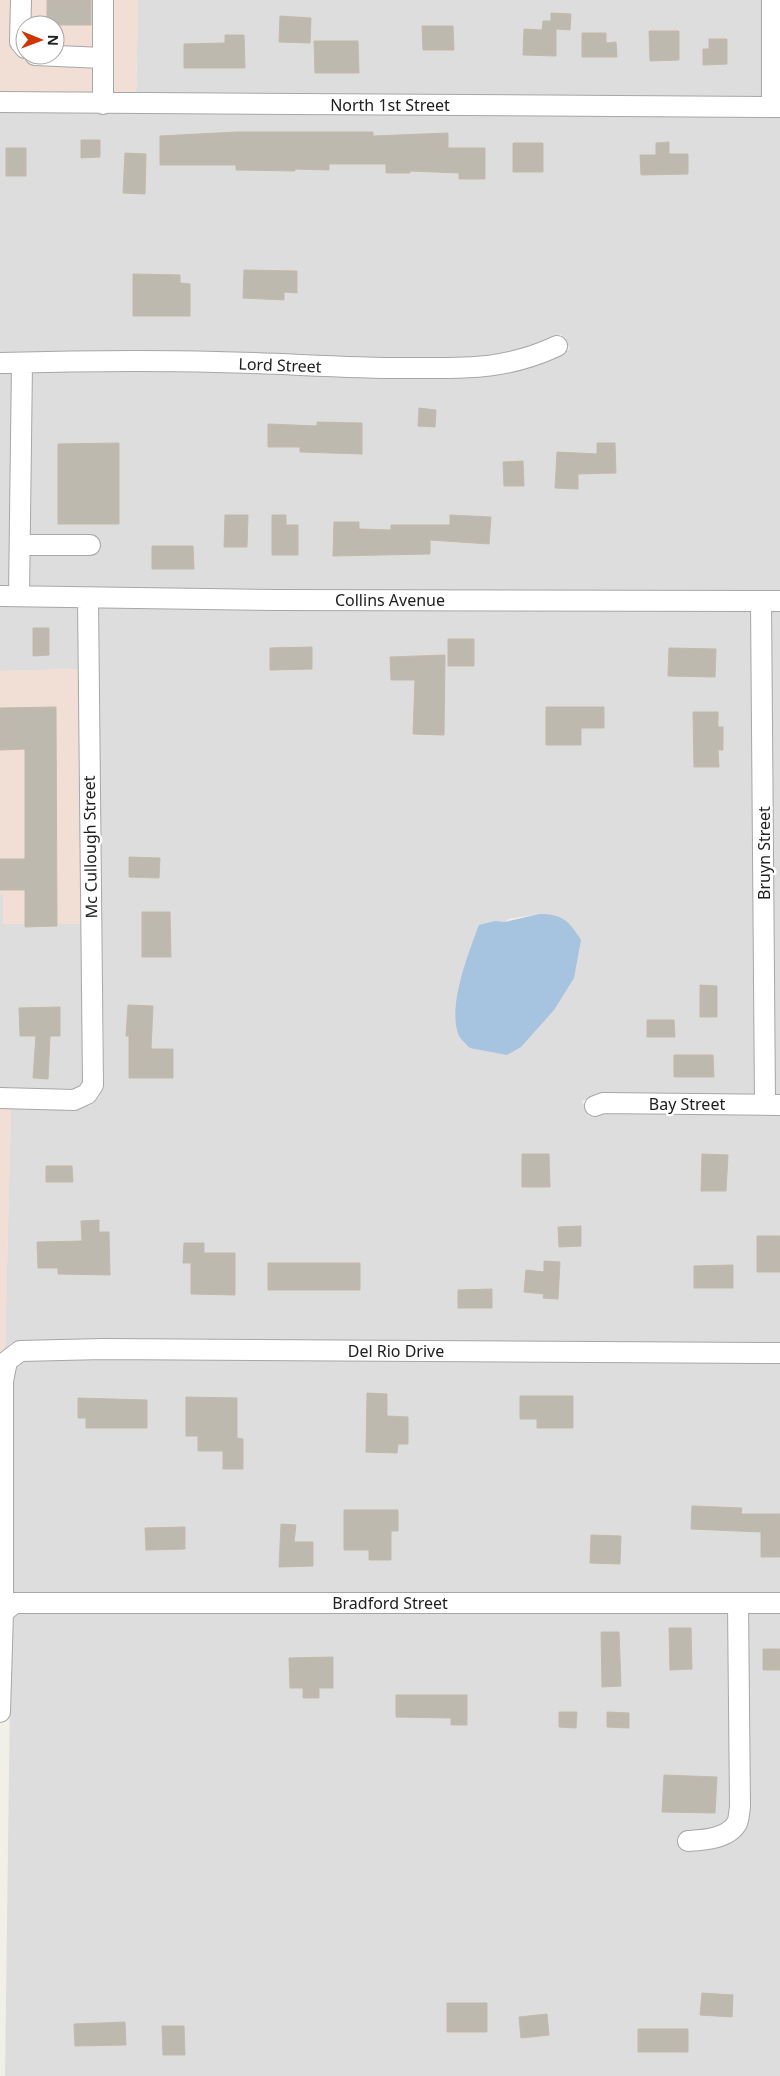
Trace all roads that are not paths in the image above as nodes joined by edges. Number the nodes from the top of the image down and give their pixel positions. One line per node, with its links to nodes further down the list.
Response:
1 (21, 0): 4 (street)
2 (103, 0): 6 (street)
3 (772, 0): 9 (street)
4 (21, 15)
5 (65, 56): 6 (street)
6 (103, 58): 8 (street)
7 (0, 102): 8 (street, North 1st Street)
8 (103, 104): 9 (street, North 1st Street)
9 (776, 107)
10 (557, 346): 11 (street, Lord Street)
11 (22, 363): 12 (street, Lord Street); 13 (street)
12 (0, 364)
13 (21, 545): 14 (street); 15 (street)
14 (90, 546)
15 (10, 596): 16 (street, Collins Avenue)
16 (88, 598): 17 (street, Collins Avenue); 18 (street, Mc Cullough Street)
17 (770, 601): 19 (street, Bruyn Street)
18 (0, 1098)
19 (772, 1105): 20 (street, Bay Street)
20 (594, 1106)
21 (780, 1353): 22 (street, Del Rio Drive)
22 (2, 1437): 25 (street)
23 (738, 1603): 24 (street, Bradford Street); 25 (street, Bradford Street); 27 (street)
24 (780, 1603)
25 (3, 1612): 26 (street)
26 (0, 1712)
27 (688, 1841)

